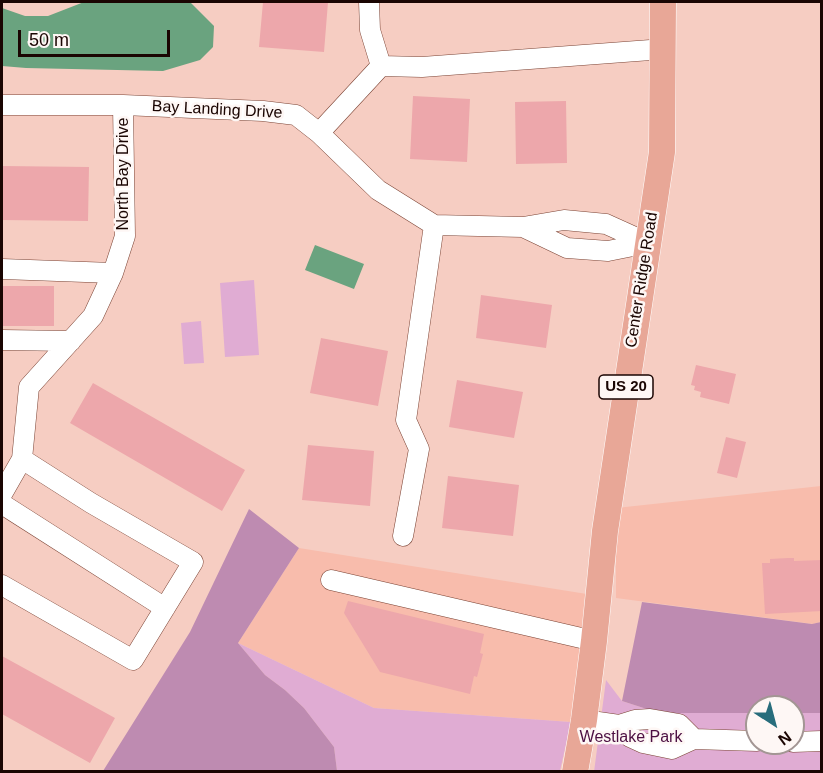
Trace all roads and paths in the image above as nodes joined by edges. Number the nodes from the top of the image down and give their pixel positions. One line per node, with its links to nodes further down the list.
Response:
1 (369, 2): 4 (street)
2 (663, 2): 3 (main road, Center Ridge Road / US 20)
3 (664, 49): 4 (street); 10 (main road, Center Ridge Road / US 20)
4 (381, 66): 7 (street)
5 (2, 105): 6 (street, Bay Landing Drive)
6 (123, 105): 7 (street, Bay Landing Drive); 12 (street, North Bay Drive)
7 (319, 133): 8 (street, Bay Landing Drive)
8 (434, 225): 9 (street); 18 (street)
9 (523, 227): 10 (street); 10 (street)
10 (648, 243): 22 (main road, Center Ridge Road / US 20)
11 (2, 269): 12 (street)
12 (113, 273): 14 (street, North Bay Drive)
13 (2, 340): 14 (street)
14 (71, 340): 15 (street, North Bay Drive)
15 (22, 459): 16 (street, North Bay Drive); 21 (street)
16 (2, 494)
17 (2, 504): 21 (street)
18 (403, 536)
19 (331, 580): 22 (street)
20 (2, 585): 21 (street)
21 (165, 608)
22 (594, 641): 23 (main road, Center Ridge Road / US 20)
23 (584, 720): 24 (street); 27 (main road, Center Ridge Road / US 20)
24 (745, 741)
25 (822, 741): 26 (street)
26 (805, 742)
27 (575, 771)

